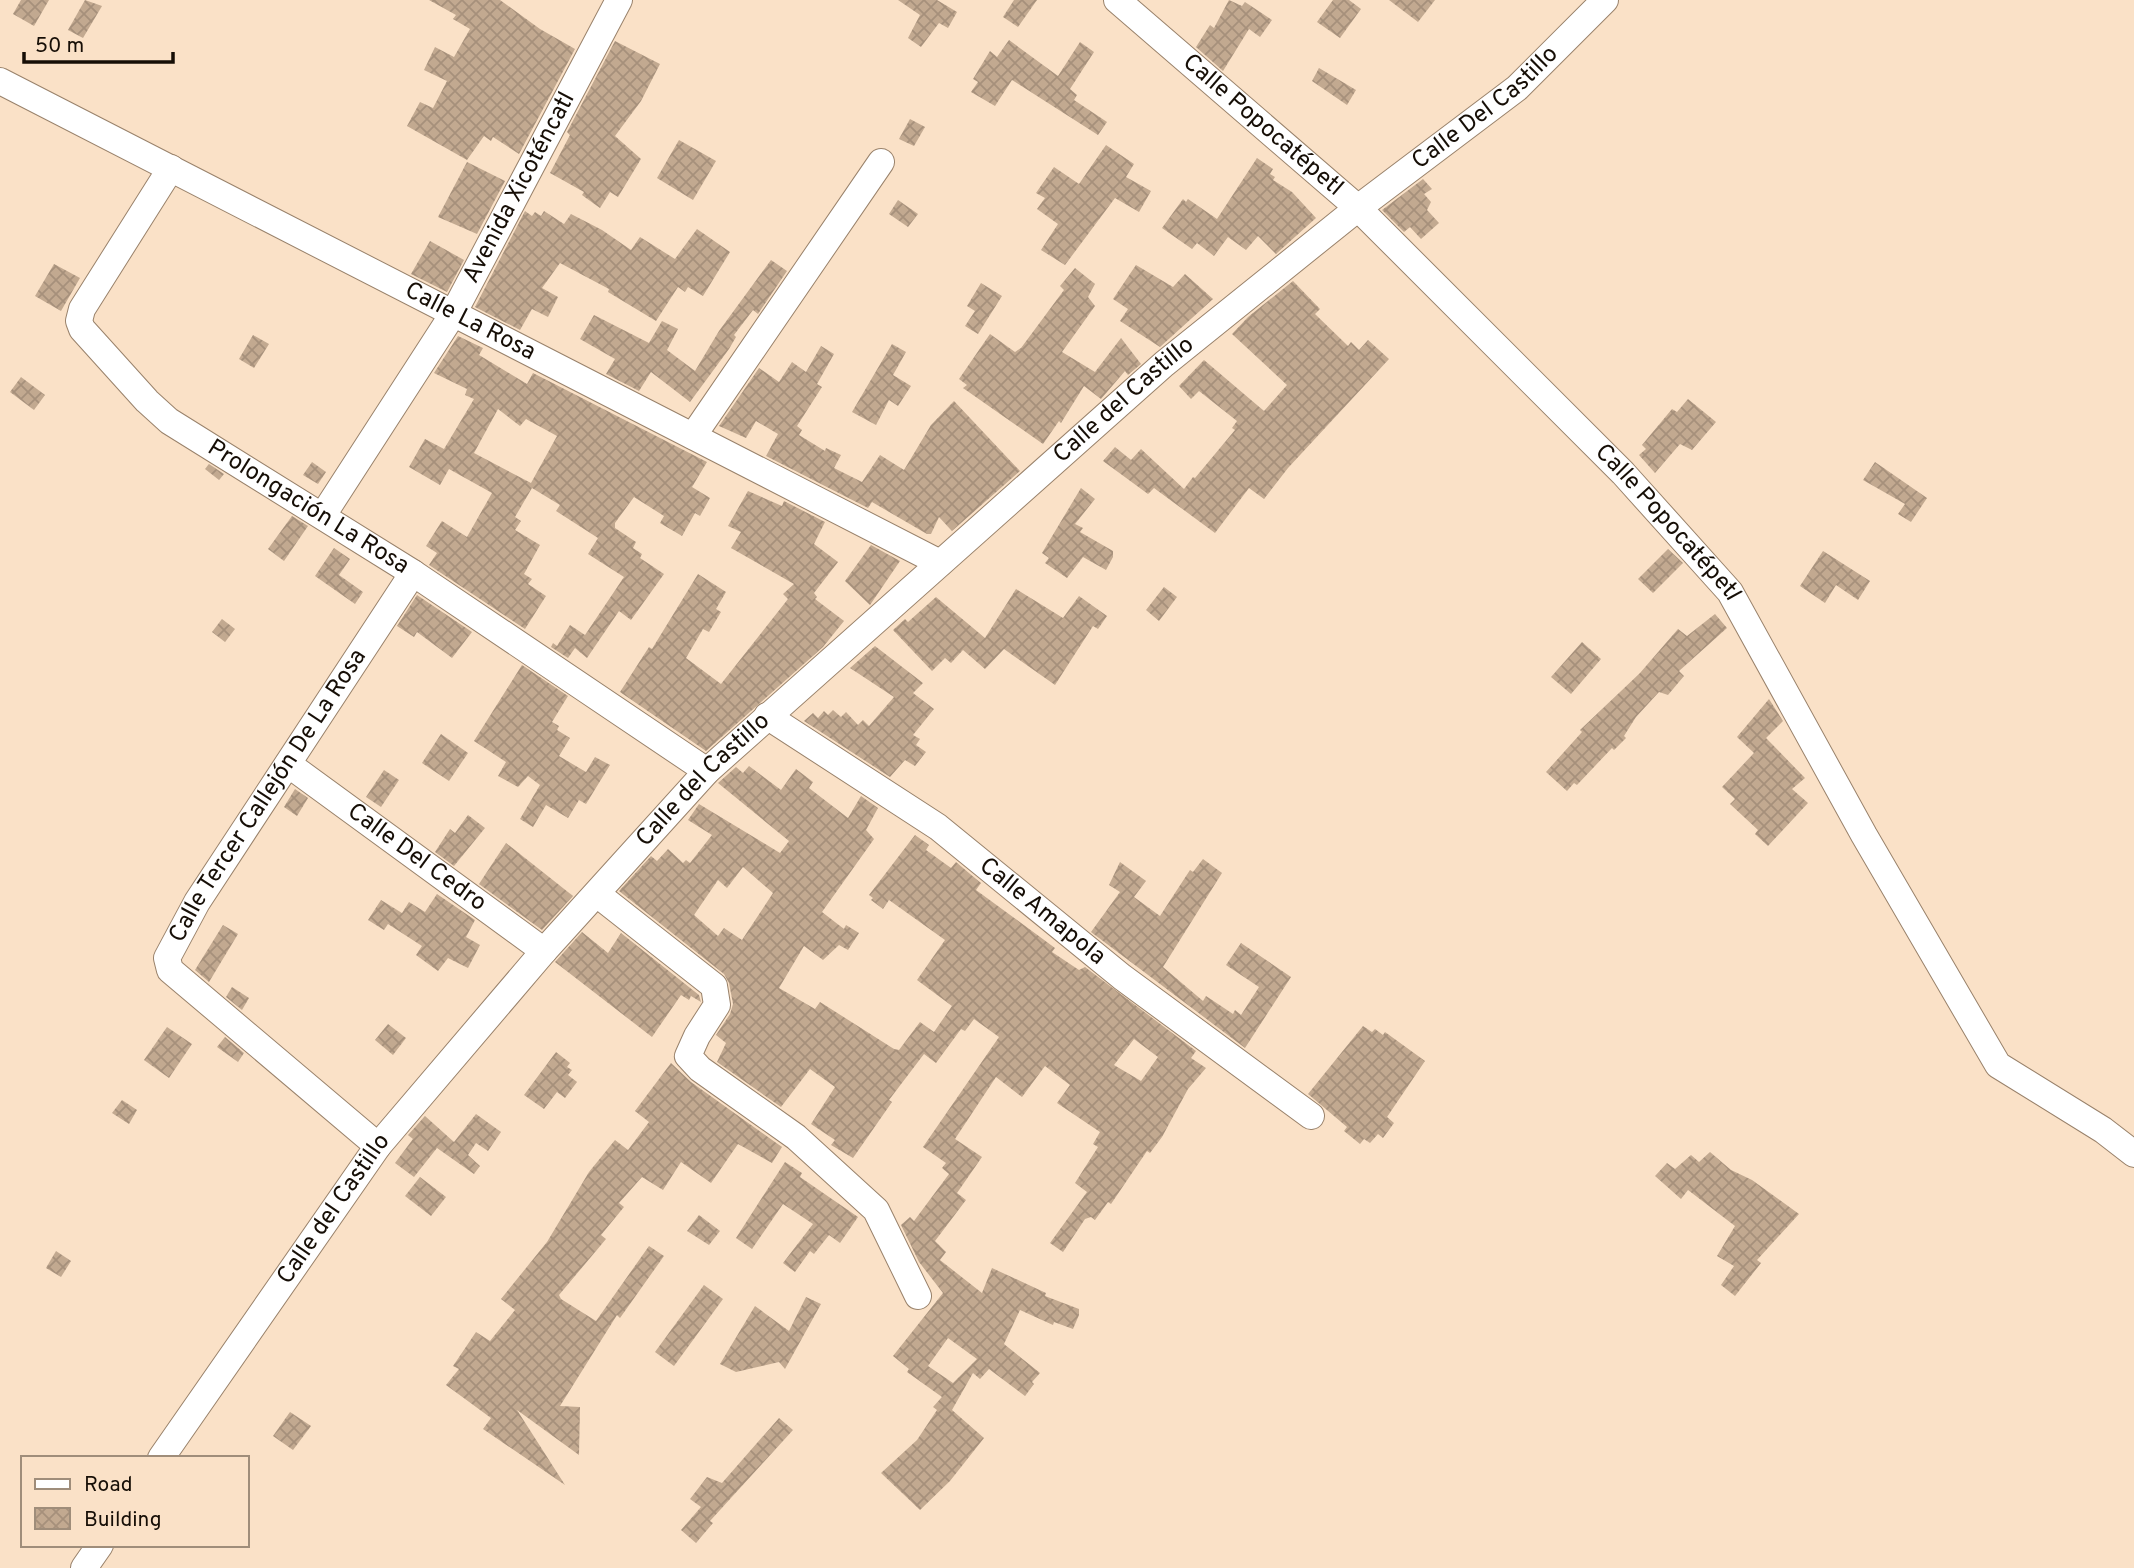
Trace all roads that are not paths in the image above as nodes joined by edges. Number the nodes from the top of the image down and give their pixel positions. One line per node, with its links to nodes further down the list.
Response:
1 (618, 0): 8 (street, Avenida Xicoténcatl)
2 (1117, 0): 7 (street, Calle Popocatépetl)
3 (1605, 0): 7 (street, Calle Del Castillo)
4 (0, 81): 6 (street, Calle La Rosa)
5 (881, 162): 9 (street)
6 (171, 168): 8 (street, Calle La Rosa); 10 (street, Prolongación La Rosa)
7 (1358, 208): 11 (street, Calle del Castillo); 20 (street, Calle Popocatépetl)
8 (453, 314): 9 (street, Calle La Rosa); 10 (street, Avenida Xicoténcatl)
9 (693, 436): 11 (street, Calle La Rosa)
10 (323, 515): 12 (street, Prolongación La Rosa)
11 (940, 564): 13 (street, Calle del Castillo)
12 (413, 573): 14 (street, Calle Tercer Callejón De La Rosa); 15 (street, Prolongación La Rosa)
13 (767, 716): 15 (street, Calle del Castillo); 18 (street, Calle Amapola)
14 (289, 764): 17 (street, Calle Del Cedro); 19 (street, Calle Tercer Callejón De La Rosa)
15 (707, 771): 16 (street, Calle del Castillo)
16 (597, 894): 17 (street, Calle del Castillo); 21 (street)
17 (544, 951): 19 (street, Calle del Castillo)
18 (1311, 1116)
19 (378, 1146): 22 (street, Calle del Castillo)
20 (2134, 1154)
21 (918, 1296)
22 (162, 1456)
23 (99, 1547): 24 (street)
24 (84, 1568)

